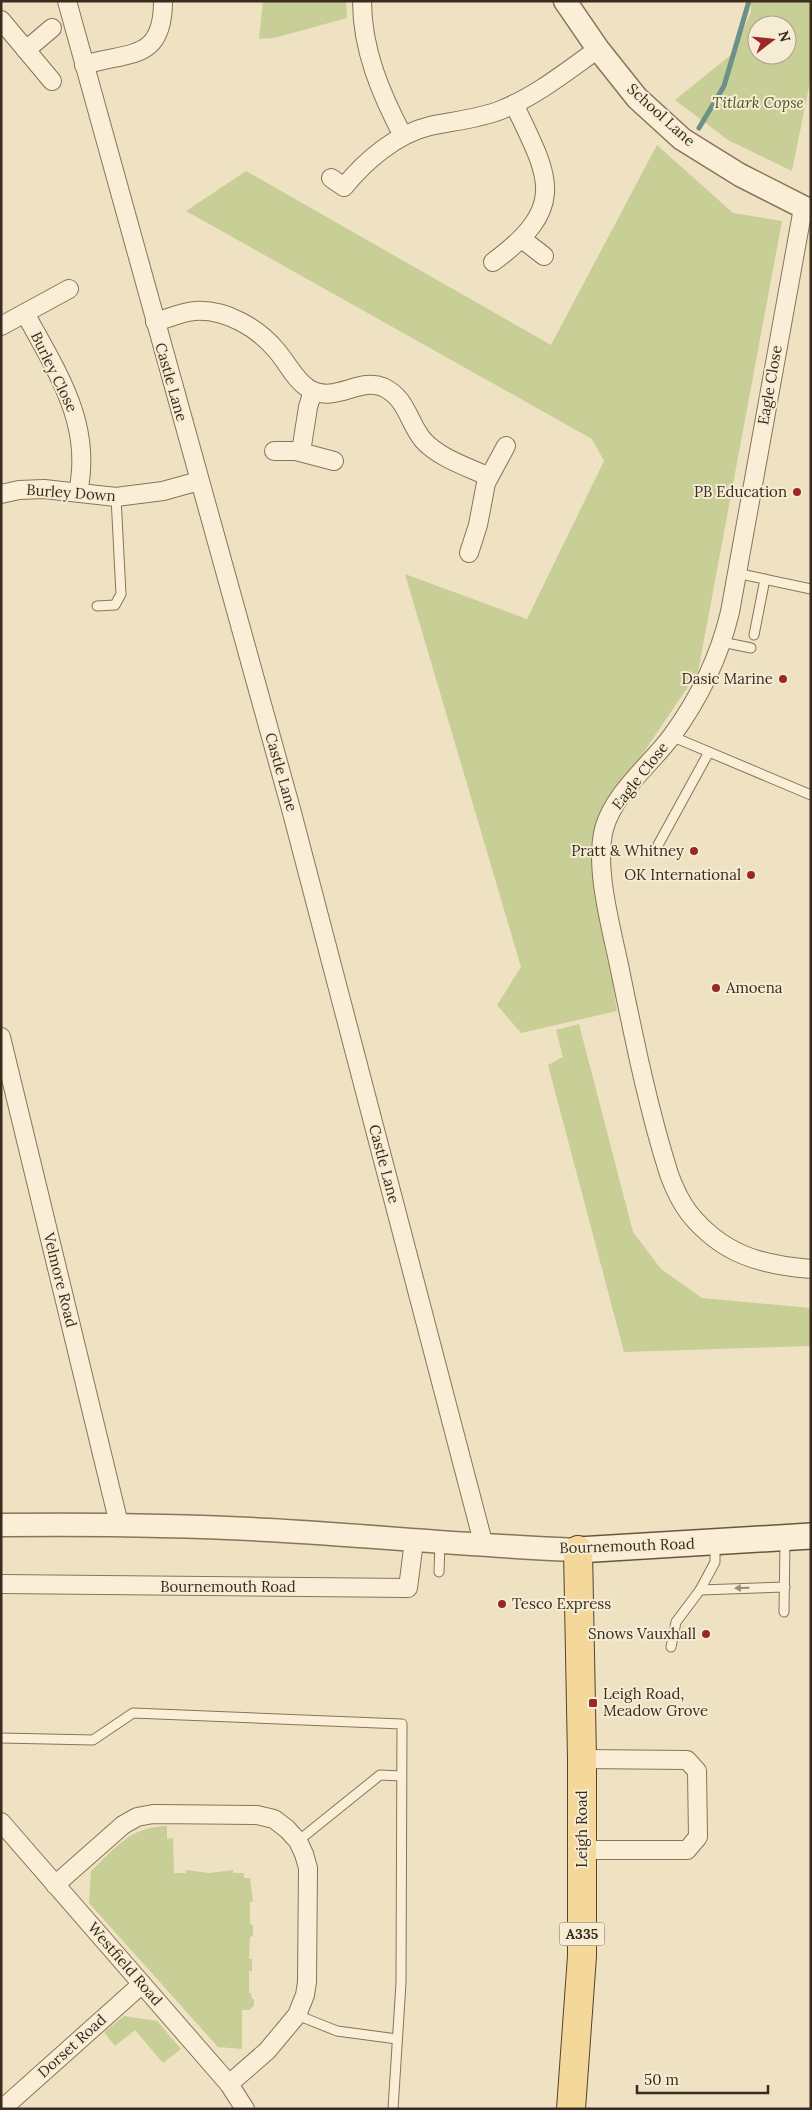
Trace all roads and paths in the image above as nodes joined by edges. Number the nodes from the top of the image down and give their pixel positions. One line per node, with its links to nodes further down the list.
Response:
1 (67, 1): 9 (street, Castle Lane)
2 (163, 1): 9 (street)
3 (362, 1): 12 (street)
4 (565, 1): 7 (street, School Lane)
5 (1, 20): 8 (street)
6 (52, 28): 8 (street)
7 (598, 49): 11 (street); 14 (street, School Lane)
8 (26, 50): 10 (street)
9 (84, 65): 20 (street, Castle Lane)
10 (52, 81)
11 (514, 104): 12 (street); 15 (street)
12 (403, 136): 13 (street)
13 (331, 178)
14 (807, 210): 33 (street, Eagle Close)
15 (522, 239): 16 (street); 17 (street)
16 (544, 256)
17 (493, 262)
18 (69, 289): 19 (street, Burley Close)
19 (25, 312): 21 (street, Burley Close); 29 (street, Burley Close)
20 (154, 322): 22 (street); 28 (street, Castle Lane)
21 (1, 326)
22 (313, 391): 25 (street); 27 (street)
23 (506, 446): 27 (street)
24 (274, 451): 25 (street)
25 (302, 452): 26 (street)
26 (334, 461)
27 (489, 477): 32 (street)
28 (199, 481): 31 (street, Burley Down); 53 (street, Castle Lane)
29 (78, 492): 30 (street, Burley Down); 31 (street, Burley Down)
30 (1, 494)
31 (116, 497): 36 (lane)
32 (469, 553)
33 (736, 573): 34 (lane); 38 (street, Eagle Close)
34 (765, 579): 35 (lane); 37 (lane)
35 (811, 589)
36 (97, 606)
37 (754, 635)
38 (722, 642): 39 (lane); 40 (street, Eagle Close)
39 (751, 648)
40 (671, 736): 41 (lane); 45 (street, Eagle Close)
41 (709, 752): 42 (lane); 43 (lane)
42 (811, 795)
43 (658, 845)
44 (1, 1037): 46 (street, Velmore Road)
45 (811, 1269)
46 (119, 1524): 47 (street, Bournemouth Road); 50 (street, Bournemouth Road)
47 (1, 1525)
48 (811, 1536): 49 (main road, Bournemouth Road)
49 (785, 1537): 51 (main road, Bournemouth Road); 57 (lane)
50 (414, 1541): 52 (street, Bournemouth Road); 56 (street, Bournemouth Road)
51 (715, 1542): 54 (main road, Bournemouth Road); 58 (lane)
52 (440, 1543): 53 (street, Bournemouth Road); 55 (lane)
53 (484, 1546): 54 (street, Bournemouth Road)
54 (578, 1550): 62 (main road, Leigh Road / A335)
55 (440, 1572)
56 (1, 1584)
57 (784, 1587): 58 (lane, one-way to 58); 59 (lane)
58 (700, 1590): 60 (lane)
59 (784, 1612)
60 (671, 1647)
61 (1, 1738): 63 (lane)
62 (582, 1759): 66 (main road, Leigh Road / A335); 66 (street)
63 (401, 1776): 65 (lane); 70 (lane)
64 (1, 1822): 67 (street, Westfield Road)
65 (298, 1841): 67 (street); 69 (street)
66 (582, 1850): 75 (main road, Leigh Road / A335)
67 (55, 1885): 68 (street, Westfield Road)
68 (142, 1984): 71 (street, Westfield Road); 72 (street, Dorset Road)
69 (297, 2015): 70 (lane); 71 (street)
70 (397, 2039): 74 (lane)
71 (229, 2084): 73 (street, Westfield Road)
72 (2, 2109)
73 (245, 2109)
74 (392, 2109)
75 (570, 2109)

